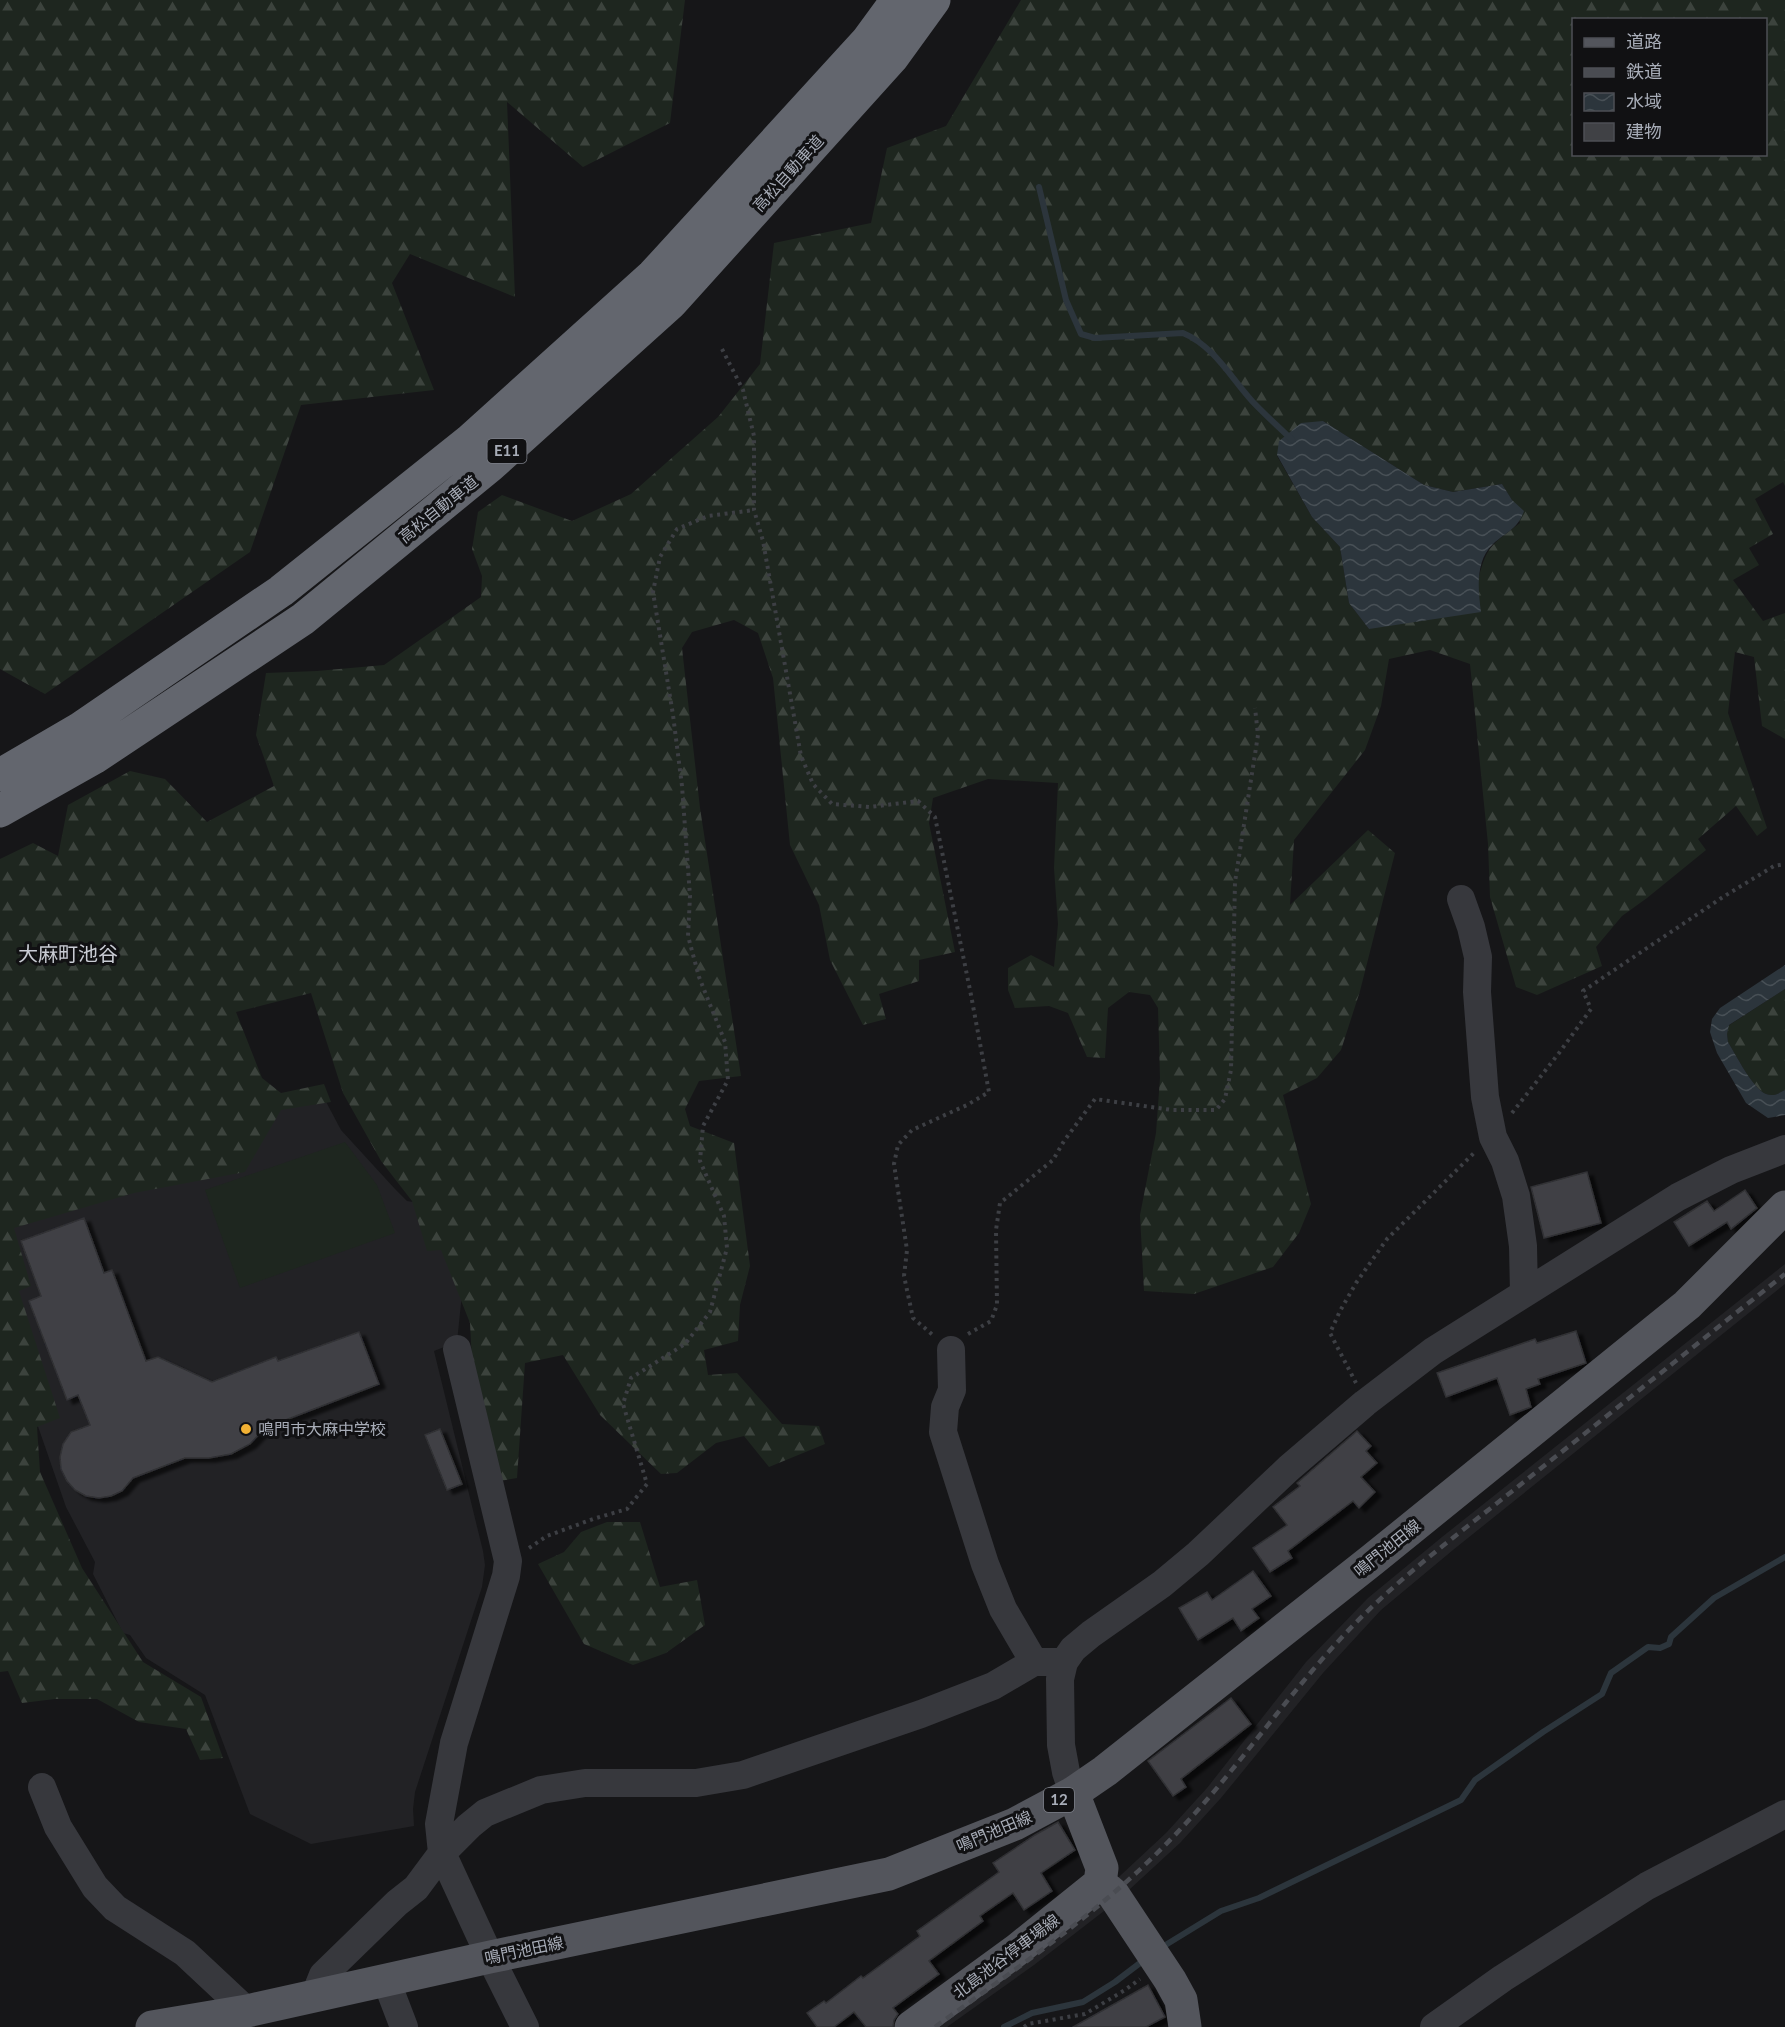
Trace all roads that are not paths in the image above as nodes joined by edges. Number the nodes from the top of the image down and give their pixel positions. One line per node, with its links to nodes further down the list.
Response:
1 (897, 0): 3 (highway, 高松自動車道 / E11)
2 (934, 0): 4 (highway, 高松自動車道 / E11)
3 (0, 774)
4 (0, 811)
5 (1461, 899): 8 (street)
6 (1785, 1149): 8 (street)
7 (1785, 1207): 14 (main road, 鳴門池田線 / 12)
8 (1524, 1293): 12 (street)
9 (457, 1349): 16 (street)
10 (951, 1350): 11 (street)
11 (1034, 1662): 12 (street); 16 (street)
12 (1064, 1662): 14 (street)
13 (42, 1787): 21 (street)
14 (1073, 1793): 17 (main road); 18 (main road, 鳴門池田線 / 12)
15 (1785, 1814): 27 (street)
16 (442, 1853): 18 (street); 20 (street)
17 (1100, 1883): 25 (main road, 北島池谷停車場線); 26 (main road)
18 (490, 1957): 19 (main road, 鳴門池田線 / 12); 24 (street)
19 (386, 1980): 20 (main road, 鳴門池田線 / 12); 23 (street)
20 (315, 1995): 21 (main road, 鳴門池田線 / 12)
21 (246, 2011): 22 (main road, 鳴門池田線 / 12)
22 (152, 2027)
23 (404, 2027)
24 (525, 2027)
25 (911, 2027)
26 (1185, 2027)
27 (1434, 2027)

